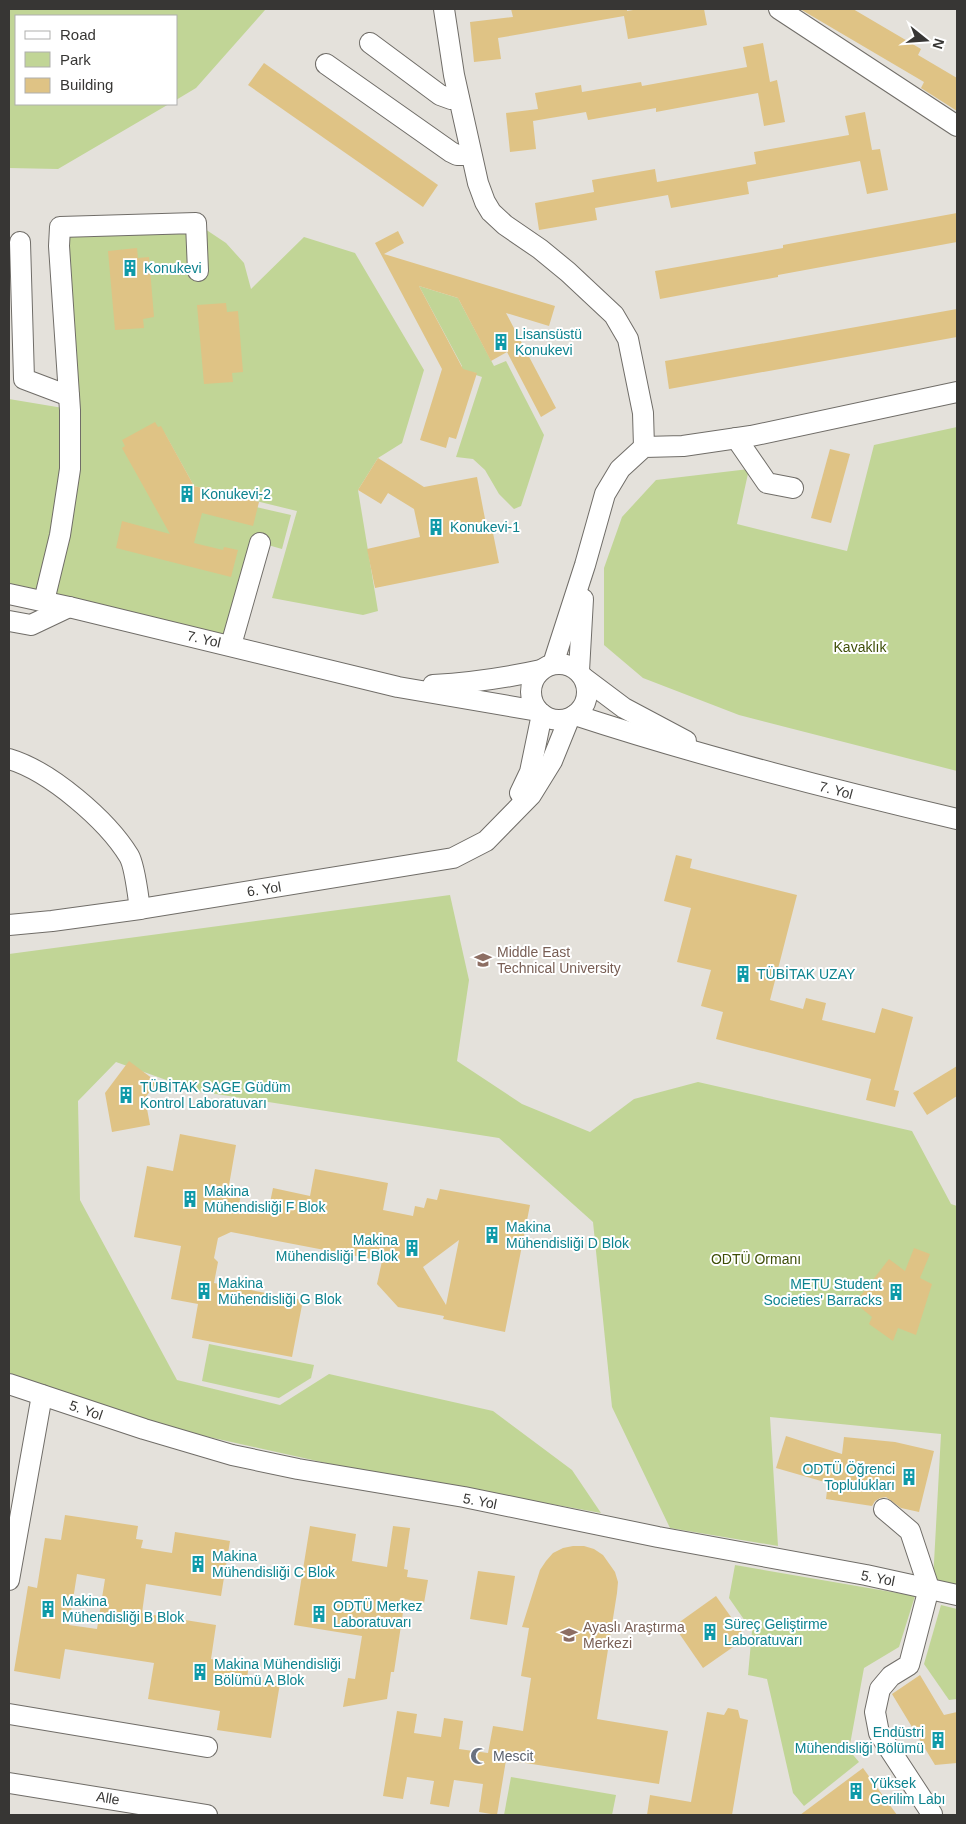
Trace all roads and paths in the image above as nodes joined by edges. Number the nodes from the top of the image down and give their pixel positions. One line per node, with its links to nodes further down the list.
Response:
1 (444, 9): 5 (street)
2 (779, 9): 6 (street)
3 (370, 43): 5 (street)
4 (326, 64): 7 (street)
5 (459, 98): 7 (street)
6 (957, 126)
7 (471, 155): 13 (street)
8 (20, 242): 11 (street)
9 (198, 271): 11 (street)
10 (957, 392): 12 (street)
11 (69, 396): 18 (street)
12 (736, 438): 13 (street); 14 (street)
13 (644, 447): 16 (street)
14 (793, 488)
15 (260, 543): 21 (street)
16 (586, 565): 22 (street); 23 (street)
17 (9, 594): 18 (street, 7. Yol)
18 (44, 602): 19 (street, 7. Yol)
19 (69, 607): 20 (street); 21 (street, 7. Yol)
20 (9, 621)
21 (231, 645): 24 (street, 7. Yol)
22 (547, 667): 23 (street, 7. Yol); 24 (street, 7. Yol); 25 (street)
23 (581, 674): 26 (street); 27 (street, 7. Yol)
24 (398, 687): 25 (street, 7. Yol)
25 (540, 713): 26 (street, 7. Yol); 30 (street, 6. Yol)
26 (572, 717): 27 (street, 7. Yol); 30 (street, 6. Yol)
27 (716, 758): 29 (street, 7. Yol)
28 (9, 760): 31 (street)
29 (957, 819)
30 (507, 820): 31 (street, 6. Yol)
31 (140, 909): 32 (street, 6. Yol)
32 (9, 925)
33 (9, 1384): 34 (street, 5. Yol)
34 (42, 1395): 36 (street); 37 (street, 5. Yol)
35 (884, 1509): 37 (street)
36 (9, 1580)
37 (929, 1588): 38 (street, 5. Yol); 42 (street)
38 (957, 1595)
39 (9, 1714): 40 (street)
40 (207, 1747)
41 (9, 1782): 43 (street, Alle)
42 (932, 1814)
43 (207, 1815)

